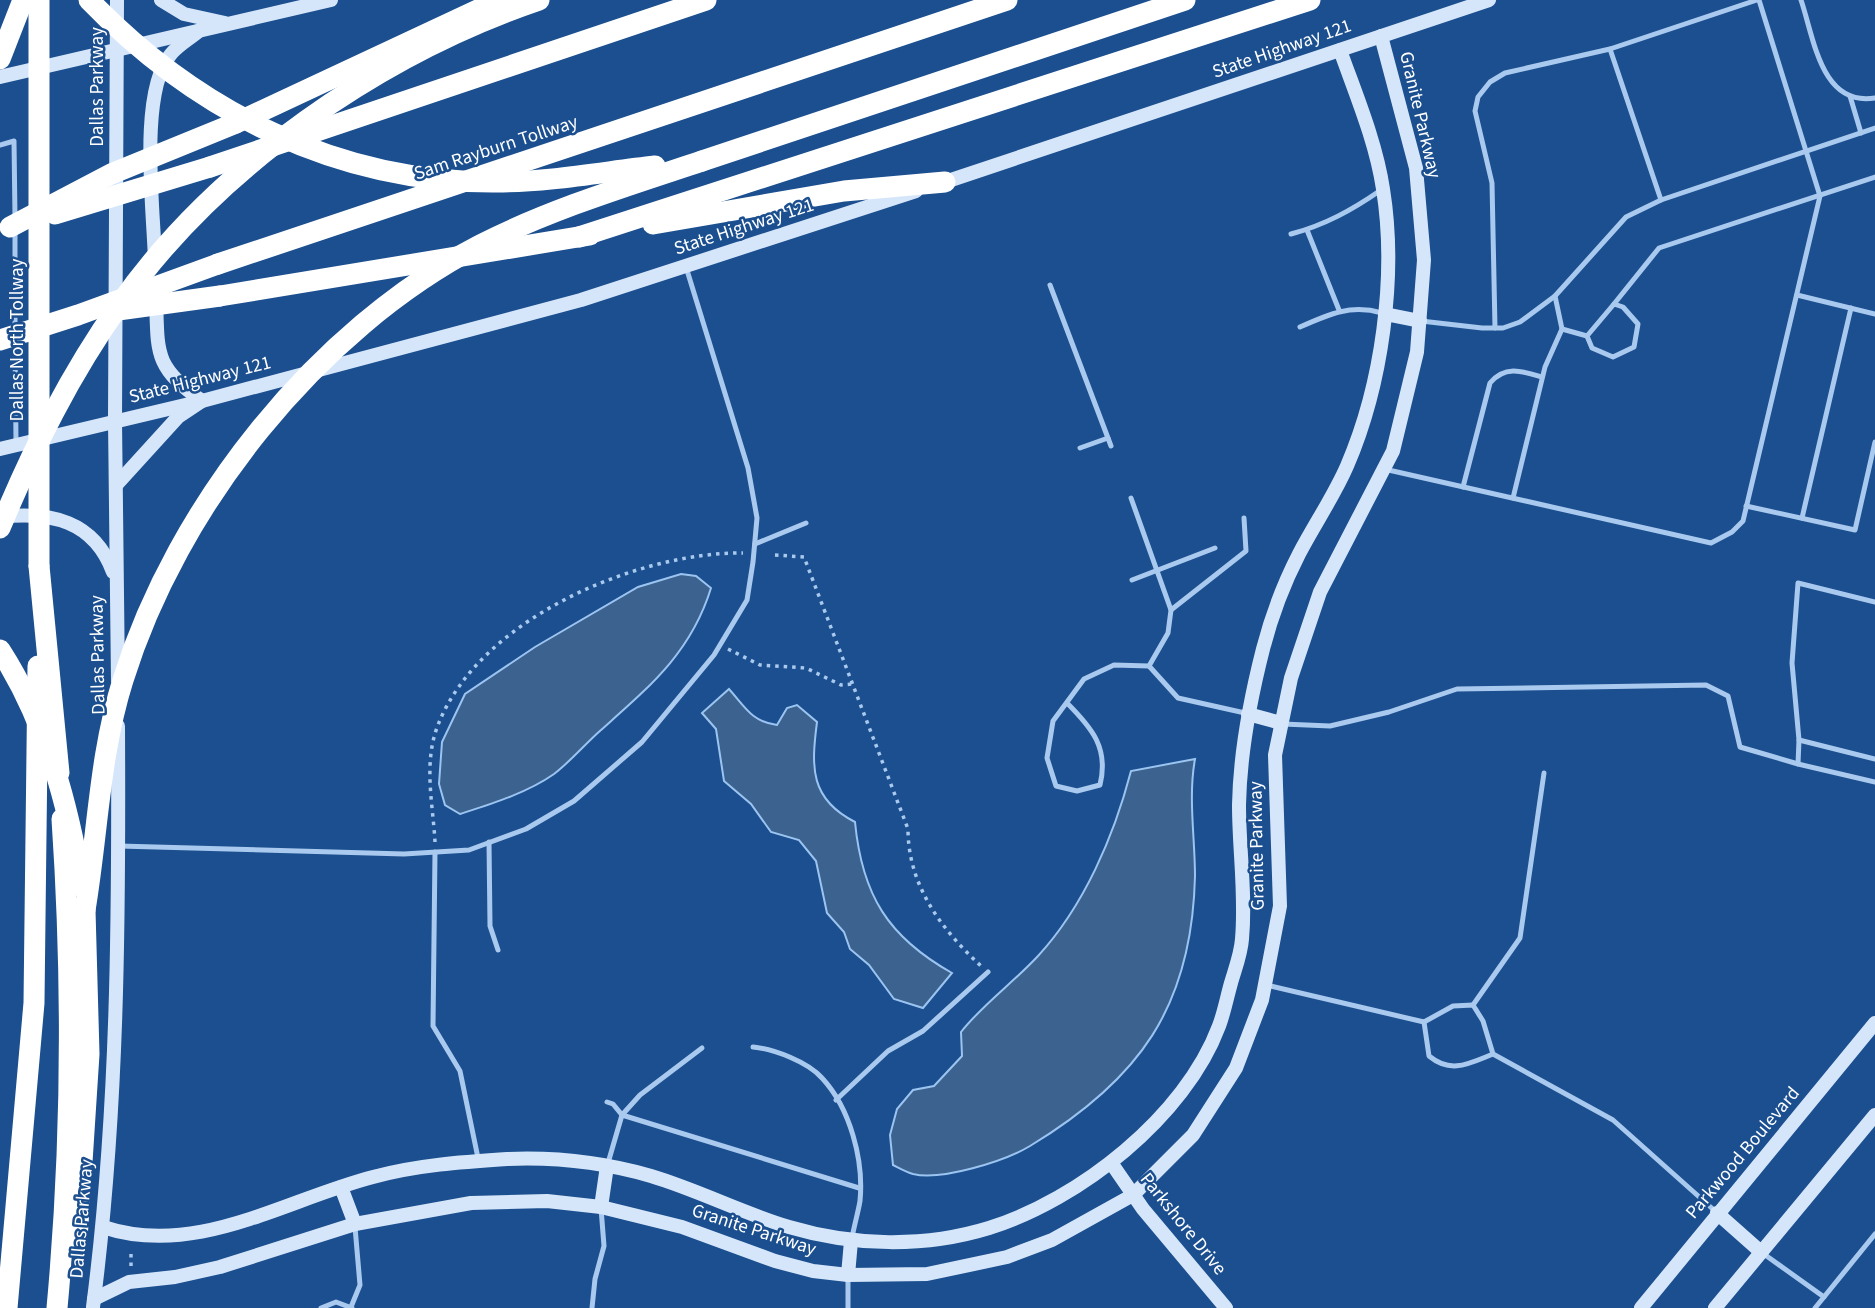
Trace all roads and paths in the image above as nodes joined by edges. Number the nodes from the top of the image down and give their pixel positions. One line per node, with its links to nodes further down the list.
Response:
1 (23, 0): 22 (highway)
2 (39, 0): 80 (highway, Dallas North Tollway, bridge)
3 (89, 0): 30 (highway, bridge)
4 (117, 0): 19 (street, Dallas Parkway)
5 (161, 0): 16 (street)
6 (331, 0): 16 (street)
7 (499, 0): 36 (highway, bridge)
8 (539, 0): 75 (highway, bridge)
9 (706, 0): 36 (highway, bridge)
10 (1007, 0): 49 (highway, Sam Rayburn Tollway, bridge)
11 (1185, 0): 30 (highway)
12 (1310, 0): 39 (highway)
13 (1489, 0): 18 (street, State Highway 121)
14 (1758, 0): 20 (lane); 29 (lane)
15 (1801, 0): 24 (lane)
16 (234, 24): 17 (street)
17 (201, 30): 19 (street); 57 (street)
18 (1381, 36): 21 (street, State Highway 121); 50 (street, Granite Parkway)
19 (115, 49): 23 (street); 58 (street, Dallas Parkway)
20 (1610, 49): 35 (lane); 52 (lane)
21 (1340, 50): 32 (street, State Highway 121); 33 (street, Granite Parkway)
22 (0, 59)
23 (0, 77)
24 (1850, 96): 25 (lane); 27 (lane)
25 (1875, 98)
26 (1875, 128): 27 (lane)
27 (1861, 133): 29 (lane)
28 (0, 145): 61 (lane)
29 (1806, 150): 34 (lane); 35 (lane)
30 (702, 161): 101 (highway, bridge)
31 (1875, 177): 34 (lane)
32 (945, 181): 39 (highway); 40 (street, State Highway 121)
33 (1383, 188): 37 (lane); 47 (street, Granite Parkway)
34 (1820, 196): 42 (lane); 44 (lane)
35 (1661, 200): 43 (lane)
36 (5, 229)
37 (1307, 230): 38 (lane); 46 (lane)
38 (1291, 234)
39 (579, 237): 49 (highway, bridge)
40 (686, 267): 57 (street, State Highway 121); 76 (lane)
41 (1050, 285): 59 (lane)
42 (1797, 295): 45 (lane); 70 (lane)
43 (1555, 296): 52 (lane); 53 (lane)
44 (1614, 304): 54 (lane); 54 (lane)
45 (1851, 309): 48 (lane); 73 (lane)
46 (1339, 310): 47 (lane); 51 (lane)
47 (1385, 314): 50 (street); 91 (street, Granite Parkway)
48 (1875, 314)
49 (78, 315): 55 (highway, Sam Rayburn Tollway, bridge)
50 (1420, 321): 52 (lane); 65 (street, Granite Parkway)
51 (1300, 327)
52 (1495, 328)
53 (1562, 329): 54 (lane); 56 (lane)
54 (1587, 336)
55 (0, 340)
56 (1542, 377): 67 (lane); 68 (lane)
57 (202, 401): 58 (street, State Highway 121); 66 (street)
58 (115, 420): 61 (street, State Highway 121); 66 (street, Dallas Parkway)
59 (1108, 438): 62 (lane); 63 (lane)
60 (1875, 442): 73 (lane)
61 (16, 445): 64 (street, State Highway 121)
62 (1111, 446)
63 (1080, 448)
64 (0, 449)
65 (1384, 469): 67 (lane); 92 (street, Granite Parkway)
66 (117, 484): 83 (street, Dallas Parkway)
67 (1463, 487): 68 (lane)
68 (1513, 498): 70 (lane)
69 (1131, 499): 81 (lane)
70 (1746, 506): 73 (lane)
71 (0, 517): 83 (street)
72 (1244, 518): 85 (lane)
73 (1802, 518)
74 (806, 523): 76 (lane)
75 (0, 528)
76 (755, 544): 86 (lane)
77 (1215, 548): 81 (lane)
78 (749, 553): 100 (path)
79 (775, 555): 89 (path)
80 (39, 566): 134 (highway, Dallas North Tollway, bridge); 135 (highway)
81 (1158, 570): 82 (lane); 85 (lane)
82 (1132, 580)
83 (117, 583): 99 (street, Dallas Parkway)
84 (1875, 602): 93 (lane)
85 (1171, 610): 88 (lane)
86 (720, 644): 89 (path); 98 (lane)
87 (0, 649): 101 (highway, bridge)
88 (1149, 666): 90 (lane); 91 (lane)
89 (852, 684): 103 (path)
90 (1066, 703): 90 (lane)
91 (1248, 714): 92 (street); 116 (street, Granite Parkway)
92 (1282, 723): 95 (lane); 104 (street, Granite Parkway)
93 (1799, 740): 94 (lane); 95 (lane)
94 (1875, 759)
95 (1798, 764): 97 (lane)
96 (1544, 773): 105 (lane)
97 (1875, 782)
98 (489, 842): 100 (lane); 102 (lane)
99 (119, 846): 100 (lane); 124 (street, Dallas Parkway)
100 (435, 852): 115 (lane)
101 (85, 909): 136 (highway)
102 (498, 950)
103 (988, 972): 111 (lane)
104 (1265, 985): 106 (lane); 120 (street, Granite Parkway)
105 (1473, 1006): 106 (lane); 110 (lane)
106 (1424, 1022): 110 (lane)
107 (1875, 1023): 122 (street, Parkwood Boulevard)
108 (754, 1047): 111 (lane)
109 (702, 1048): 113 (lane)
110 (1493, 1054): 122 (lane)
111 (836, 1100): 119 (lane)
112 (607, 1102): 113 (lane)
113 (622, 1115): 117 (lane); 119 (lane)
114 (1875, 1115): 128 (street)
115 (479, 1161): 117 (street, Granite Parkway); 118 (street, Granite Parkway)
116 (1112, 1164): 120 (street, Parkshore Drive); 126 (street, Granite Parkway)
117 (607, 1166): 121 (street); 126 (street, Granite Parkway)
118 (341, 1187): 123 (street); 124 (street, Granite Parkway)
119 (859, 1188): 126 (lane)
120 (1133, 1195): 130 (street, Granite Parkway); 140 (street, Parkshore Drive)
121 (601, 1207): 123 (street, Granite Parkway); 130 (street, Granite Parkway); 138 (lane)
122 (1717, 1213): 128 (street); 141 (street, Parkwood Boulevard)
123 (355, 1224): 132 (street, Granite Parkway); 133 (lane)
124 (103, 1227): 132 (street, Dallas Parkway)
125 (1875, 1234): 131 (lane)
126 (851, 1241): 130 (street)
127 (131, 1246): 129 (path)
128 (1761, 1252): 131 (lane); 142 (street)
129 (130, 1268)
130 (848, 1275): 139 (lane)
131 (1824, 1297): 143 (lane)
132 (94, 1304)
133 (351, 1307): 137 (lane)
134 (7, 1308)
135 (57, 1308)
136 (68, 1308)
137 (321, 1308)
138 (592, 1308)
139 (848, 1308)
140 (1226, 1308)
141 (1641, 1308)
142 (1715, 1308)
143 (1815, 1308)

